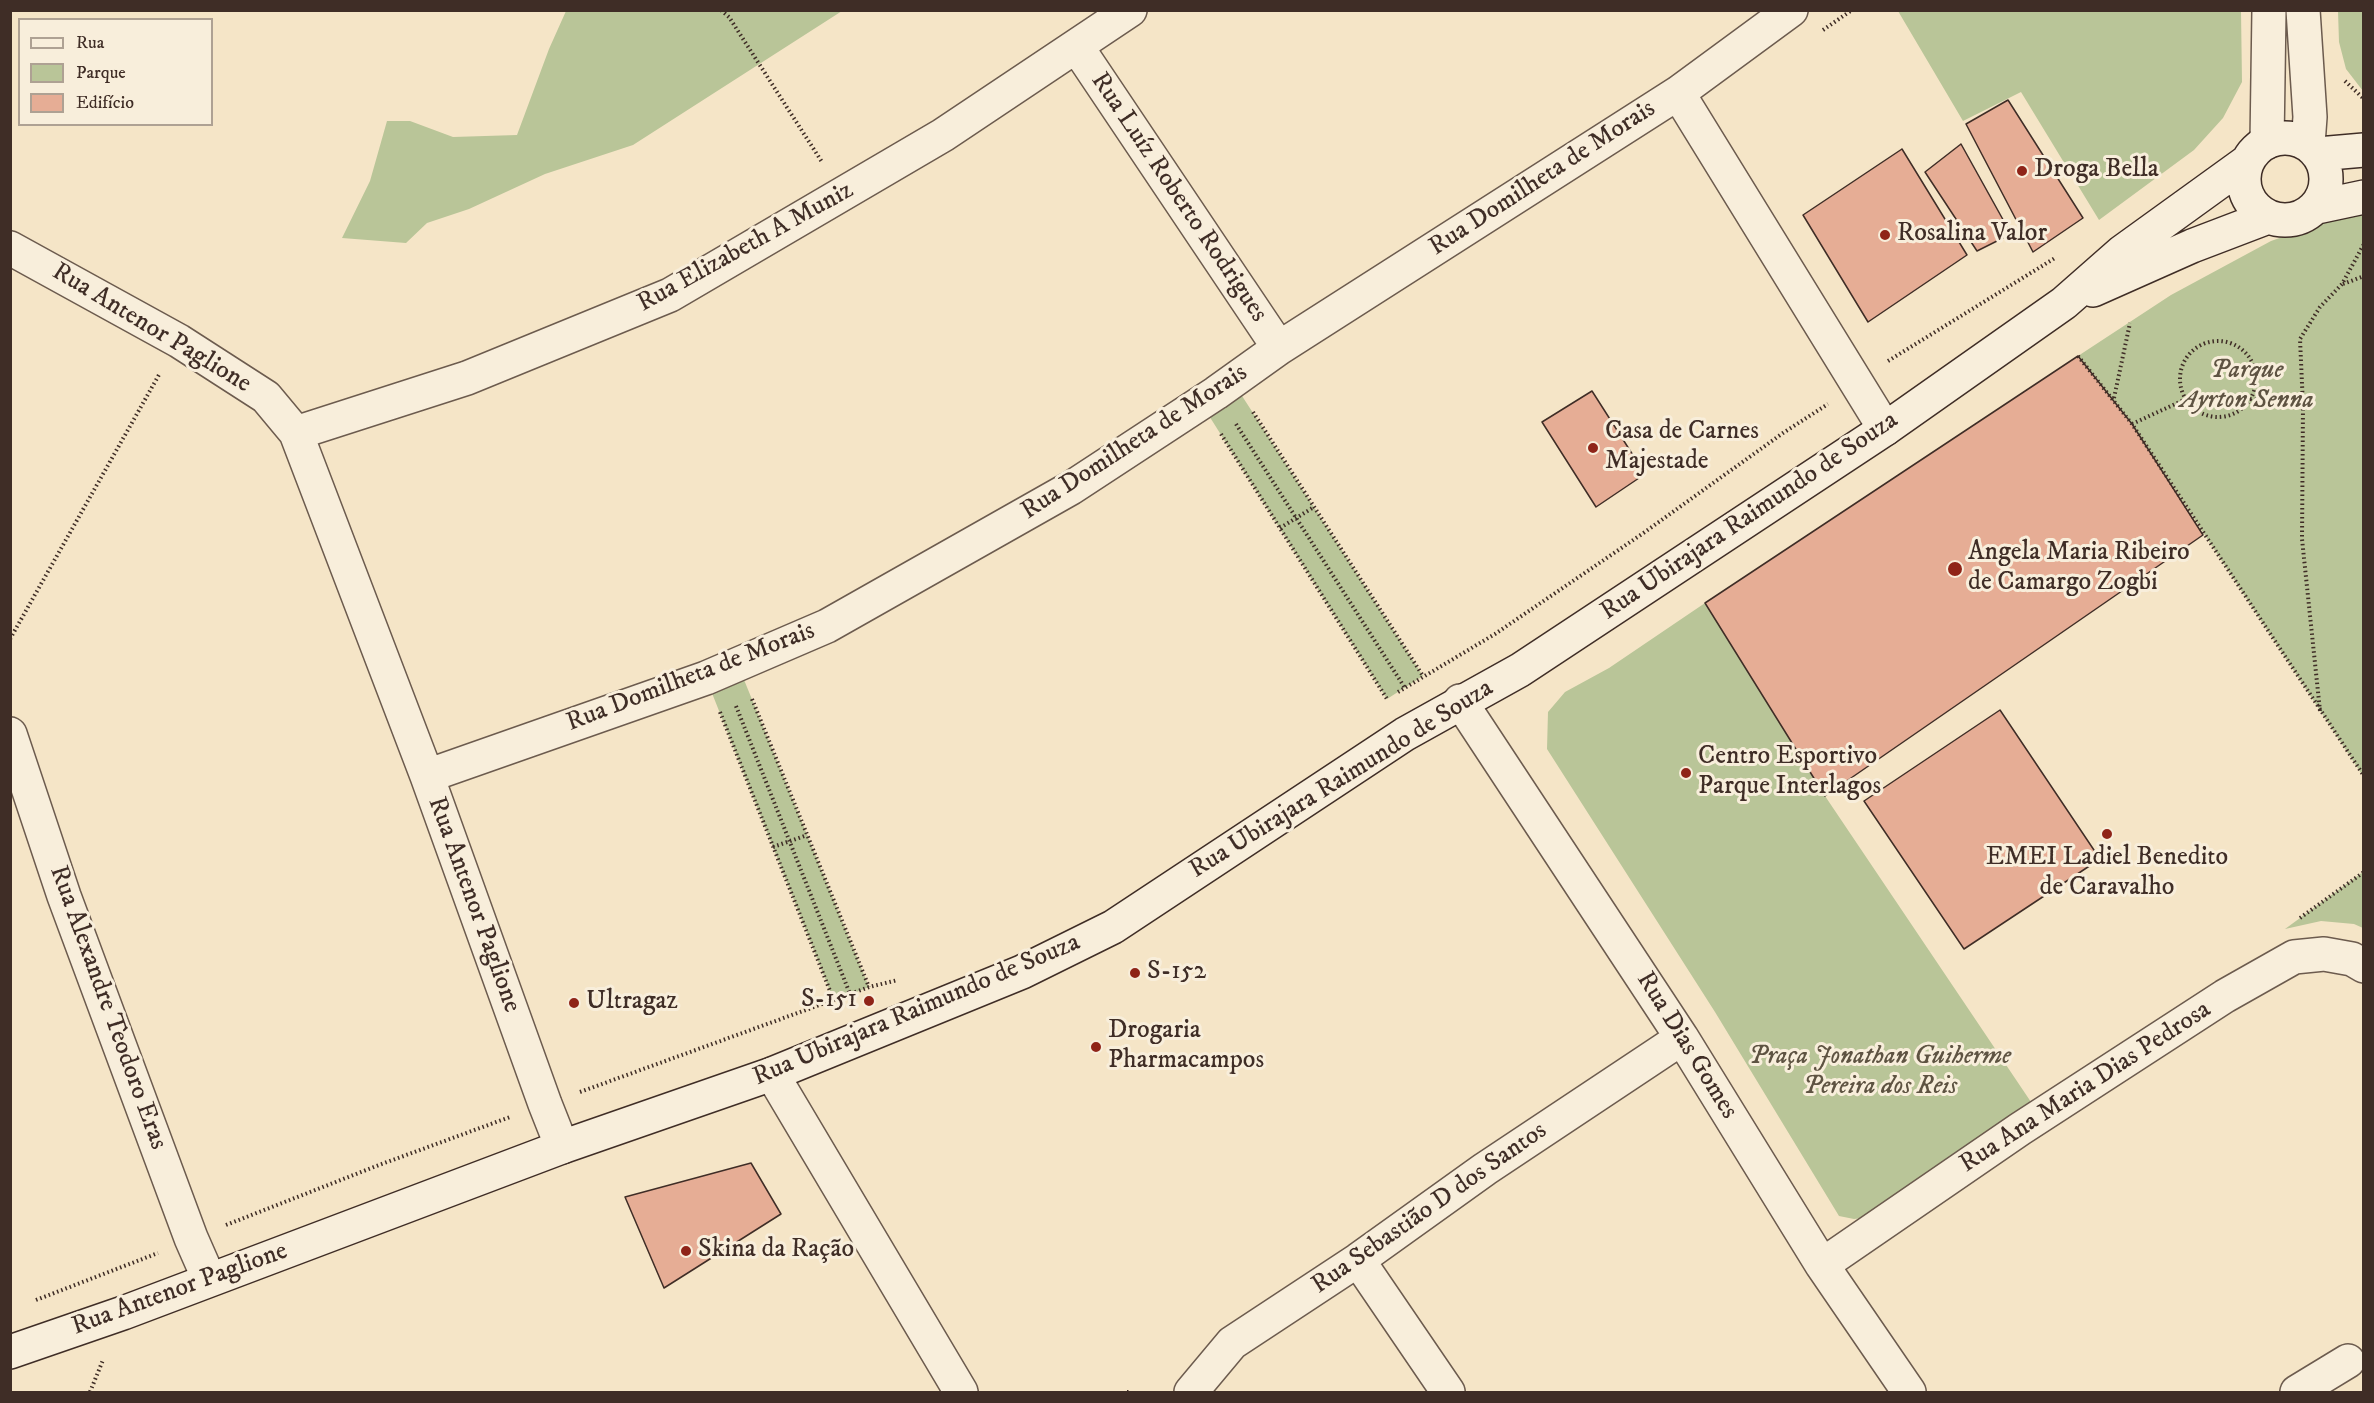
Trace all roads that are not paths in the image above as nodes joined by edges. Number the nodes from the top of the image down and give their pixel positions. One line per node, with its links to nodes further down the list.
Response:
1 (1130, 10): 5 (street, Rua Elizabeth A Muniz)
2 (1791, 10): 6 (street, Rua Domilheta de Morais)
3 (2269, 10): 9 (street)
4 (2303, 10): 7 (street)
5 (1077, 47): 15 (street, Rua Luíz Roberto Rodrigues); 17 (street, Rua Elizabeth A Muniz)
6 (1677, 93): 15 (street, Rua Domilheta de Morais); 16 (street)
7 (2313, 149): 8 (street); 9 (street); 11 (street)
8 (2364, 150)
9 (2257, 152): 12 (street); 14 (street, Rua Ubirajara Raimundo de Souza)
10 (2364, 196): 11 (street)
11 (2317, 207): 12 (street)
12 (2268, 217): 14 (street, Rua Ubirajara Raimundo de Souza)
13 (10, 248): 17 (street, Rua Antenor Paglione)
14 (2064, 303): 16 (street, Rua Ubirajara Raimundo de Souza)
15 (1279, 348): 20 (street, Rua Domilheta de Morais)
16 (1885, 429): 18 (street, Rua Ubirajara Raimundo de Souza)
17 (296, 433): 20 (street, Rua Antenor Paglione)
18 (1460, 702): 22 (street, Rua Dias Gomes); 23 (street, Rua Ubirajara Raimundo de Souza)
19 (10, 734): 27 (street, Rua Alexandre Teodoro Eras)
20 (427, 776): 24 (street, Rua Antenor Paglione)
21 (2364, 966): 26 (street, Rua Ana Maria Dias Pedrosa)
22 (1682, 1038): 25 (street, Rua Sebastião D dos Santos); 26 (street, Rua Dias Gomes)
23 (772, 1074): 24 (street, Rua Ubirajara Raimundo de Souza); 30 (street)
24 (562, 1147): 27 (street, Rua Antenor Paglione)
25 (1358, 1260): 31 (street, Rua Sebastião D dos Santos); 32 (street)
26 (1822, 1264): 33 (street, Rua Dias Gomes)
27 (209, 1279): 28 (street, Rua Antenor Paglione)
28 (10, 1352)
29 (2348, 1361): 34 (street)
30 (951, 1389)
31 (1191, 1392)
32 (1448, 1392)
33 (1909, 1392)
34 (2297, 1392)

